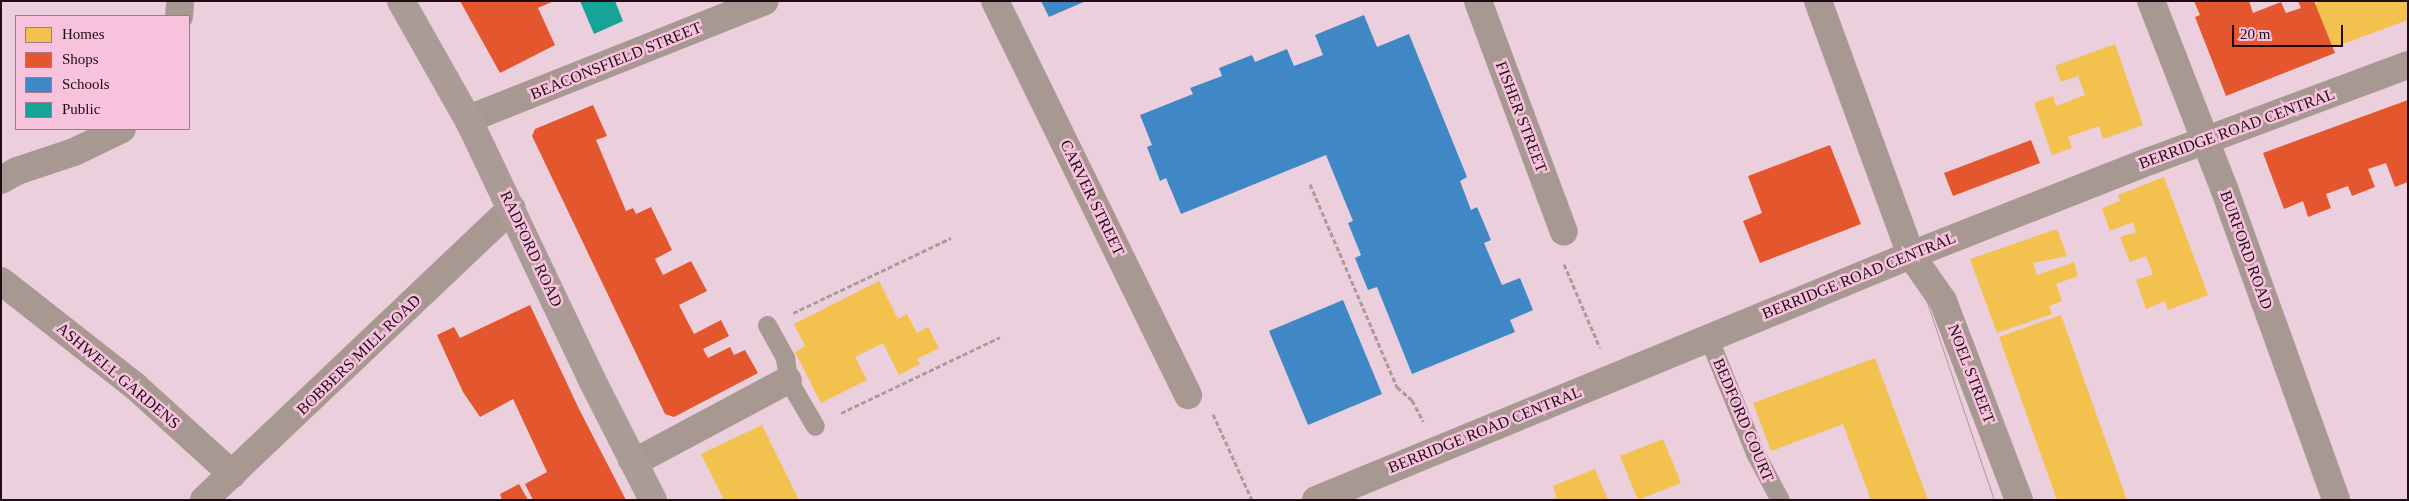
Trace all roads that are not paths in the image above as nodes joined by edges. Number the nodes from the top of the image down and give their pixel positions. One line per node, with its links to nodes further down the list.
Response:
1 (401, 1): 8 (street, RADFORD ROAD)
2 (765, 1): 8 (street, BEACONSFIELD STREET)
3 (995, 1): 19 (street, CARVER STREET)
4 (1478, 1): 13 (street, FISHER STREET)
5 (1818, 1): 14 (street, NOEL STREET)
6 (2151, 1): 10 (street, BURFORD ROAD)
7 (2408, 65): 10 (street, BERRIDGE ROAD CENTRAL)
8 (470, 123): 12 (street, RADFORD ROAD)
9 (120, 130): 11 (street)
10 (2206, 141): 14 (street, BERRIDGE ROAD CENTRAL); 29 (street, BURFORD ROAD)
11 (1, 180)
12 (512, 208): 21 (street, RADFORD ROAD); 22 (street, BOBBERS MILL ROAD)
13 (1564, 232)
14 (1911, 254): 17 (street, BERRIDGE ROAD CENTRAL); 28 (street, NOEL STREET)
15 (1, 281): 22 (street, ASHWELL GARDENS)
16 (767, 325): 18 (lane)
17 (1709, 339): 23 (street, BERRIDGE ROAD CENTRAL); 27 (lane, BEDFORD COURT)
18 (788, 380): 20 (lane); 21 (street)
19 (1188, 395)
20 (815, 426)
21 (632, 460): 25 (street, RADFORD ROAD)
22 (232, 474): 24 (street, BOBBERS MILL ROAD)
23 (1355, 492): 26 (street, BERRIDGE ROAD CENTRAL)
24 (204, 500)
25 (653, 500)
26 (1316, 500)
27 (1780, 500)
28 (2019, 500)
29 (2336, 500)

